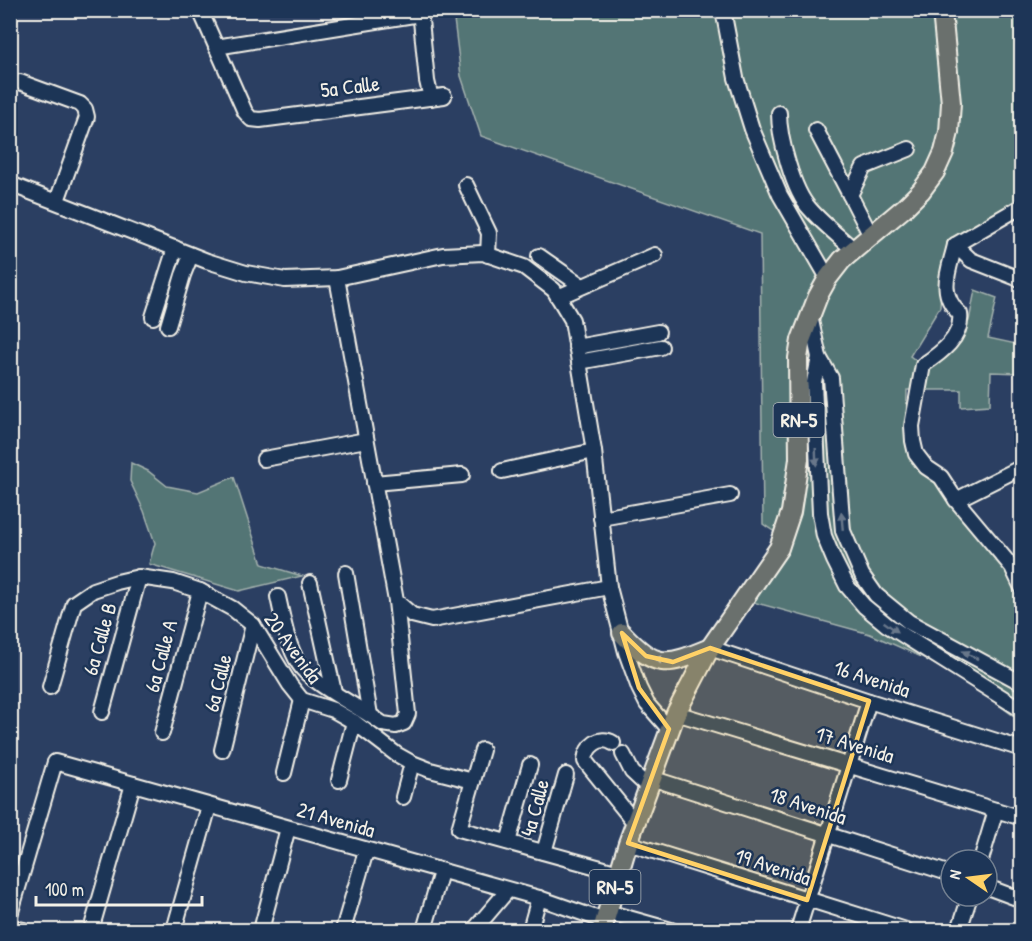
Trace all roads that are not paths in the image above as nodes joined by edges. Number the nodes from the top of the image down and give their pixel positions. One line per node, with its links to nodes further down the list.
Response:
1 (200, 10): 5 (street)
2 (723, 10): 24 (street)
3 (941, 10): 15 (main road, RN-5)
4 (420, 12): 5 (street); 5 (street, 5a Calle)
5 (216, 47)
6 (20, 82): 13 (street)
7 (779, 113): 18 (street)
8 (816, 130): 12 (street)
9 (909, 149): 12 (street)
10 (10, 184): 13 (street)
11 (466, 185): 20 (street)
12 (850, 195): 15 (street)
13 (57, 201): 17 (street)
14 (1022, 206): 16 (street)
15 (871, 236): 18 (main road, RN-5)
16 (955, 245): 25 (street); 44 (street)
17 (175, 248): 19 (street); 29 (street)
18 (854, 250): 24 (main road, RN-5)
19 (191, 255): 23 (street); 30 (street)
20 (488, 255): 23 (street); 27 (street)
21 (655, 255): 26 (street)
22 (539, 256): 26 (street)
23 (337, 278): 36 (street)
24 (828, 278): 28 (main road, RN-5)
25 (1022, 280)
26 (582, 286): 27 (street)
27 (558, 297): 32 (street)
28 (810, 315): 34 (street); 57 (main road, RN-5)
29 (153, 317)
30 (168, 326)
31 (658, 332): 32 (street)
32 (576, 347): 35 (street)
33 (661, 347): 35 (street)
34 (819, 357): 58 (street, one-way to 34); 63 (street, one-way to 63)
35 (579, 362): 37 (street)
36 (366, 440): 38 (street); 42 (street)
37 (594, 451): 40 (street); 45 (street)
38 (264, 459)
39 (1022, 467): 44 (street)
40 (502, 471)
41 (462, 475): 42 (street)
42 (374, 483): 54 (street)
43 (730, 495): 45 (street)
44 (956, 500): 46 (street)
45 (601, 518): 50 (street)
46 (1017, 564): 51 (street)
47 (346, 573): 65 (street)
48 (139, 577): 52 (street, 20 Avenida); 59 (street, 20 Avenida); 64 (street, 6a Calle B)
49 (310, 583): 60 (street)
50 (609, 587): 54 (street); 56 (street)
51 (1022, 588)
52 (200, 591): 55 (street, 20 Avenida); 68 (street, 6a Calle A)
53 (278, 597): 60 (street)
54 (396, 601): 65 (street)
55 (254, 626): 61 (street, 20 Avenida); 70 (street, 6a Calle)
56 (622, 633): 57 (main road, one-way to 56); 66 (street)
57 (710, 648): 62 (street, 16 Avenida); 66 (main road, RN-5)
58 (1022, 683)
59 (50, 687)
60 (334, 692): 65 (street)
61 (302, 700): 67 (street, 20 Avenida); 75 (street)
62 (869, 701): 69 (street, 16 Avenida); 74 (street)
63 (1022, 710)
64 (102, 712)
65 (370, 715)
66 (672, 721): 74 (street, 17 Avenida); 79 (main road, RN-5)
67 (354, 722): 72 (street, 20 Avenida); 77 (street)
68 (162, 733)
69 (1022, 749)
70 (222, 750)
71 (482, 750): 78 (street)
72 (412, 763): 78 (street, 20 Avenida); 81 (street)
73 (531, 765): 88 (street)
74 (849, 766): 83 (street, 17 Avenida); 87 (street)
75 (284, 773)
76 (566, 775): 92 (street, 4a Calle)
77 (339, 780)
78 (473, 781): 88 (street)
79 (650, 783): 85 (main road, RN-5); 85 (street); 87 (street, 18 Avenida)
80 (133, 784): 82 (street, 21 Avenida); 102 (street, 21 Avenida); 106 (street)
81 (403, 797)
82 (209, 806): 86 (street, 21 Avenida); 107 (street)
83 (996, 810): 84 (street, 17 Avenida); 90 (street)
84 (1022, 818)
85 (635, 823): 89 (main road, RN-5)
86 (288, 828): 91 (street, 21 Avenida); 108 (street)
87 (828, 834): 93 (street, 18 Avenida); 99 (street)
88 (508, 842): 92 (street)
89 (628, 843): 95 (main road, RN-5); 99 (street, 19 Avenida)
90 (985, 848)
91 (366, 850): 94 (street, 21 Avenida); 109 (street)
92 (544, 852): 95 (street)
93 (939, 870)
94 (441, 872): 96 (street, 21 Avenida); 110 (street)
95 (619, 873): 103 (main road, RN-5)
96 (508, 890): 98 (street, 21 Avenida); 111 (street)
97 (999, 891): 100 (street)
98 (539, 898): 103 (street, 21 Avenida); 112 (street)
99 (807, 900): 114 (street); 115 (street, 19 Avenida)
100 (1022, 900)
101 (966, 908): 116 (street)
102 (10, 915)
103 (605, 921): 113 (street)
104 (10, 927): 105 (street)
105 (24, 930)
106 (91, 930)
107 (174, 930)
108 (261, 930)
109 (344, 930)
110 (424, 930)
111 (474, 930)
112 (530, 930)
113 (671, 930)
114 (798, 930)
115 (906, 930)
116 (959, 930)

